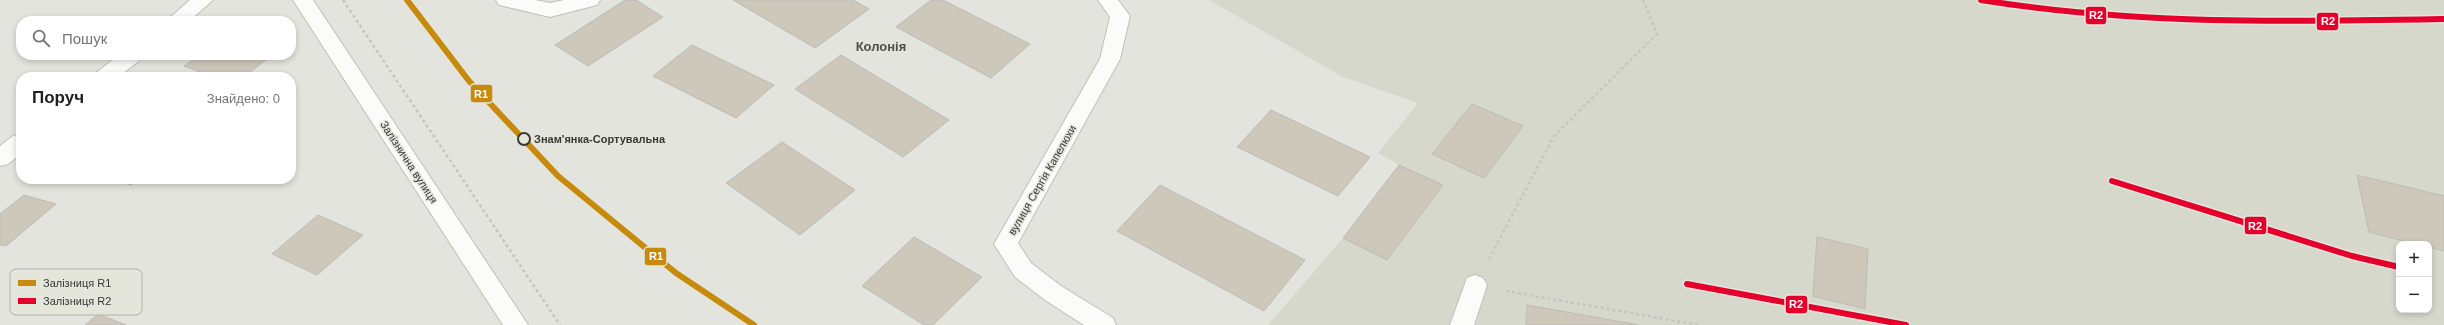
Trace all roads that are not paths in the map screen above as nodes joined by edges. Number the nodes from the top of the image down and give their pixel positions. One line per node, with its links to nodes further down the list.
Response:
1 (203, 0): 6 (street)
2 (303, 0): 12 (street, Залізнична вулиця)
3 (506, 0): 4 (street)
4 (590, 0)
5 (1108, 0): 13 (street, вулиця Сергія Капелюхи)
6 (182, 16)
7 (126, 60): 8 (street)
8 (111, 72)
9 (16, 146): 10 (street)
10 (0, 158)
11 (1475, 285): 14 (street)
12 (516, 325)
13 (1104, 325)
14 (1462, 325)

